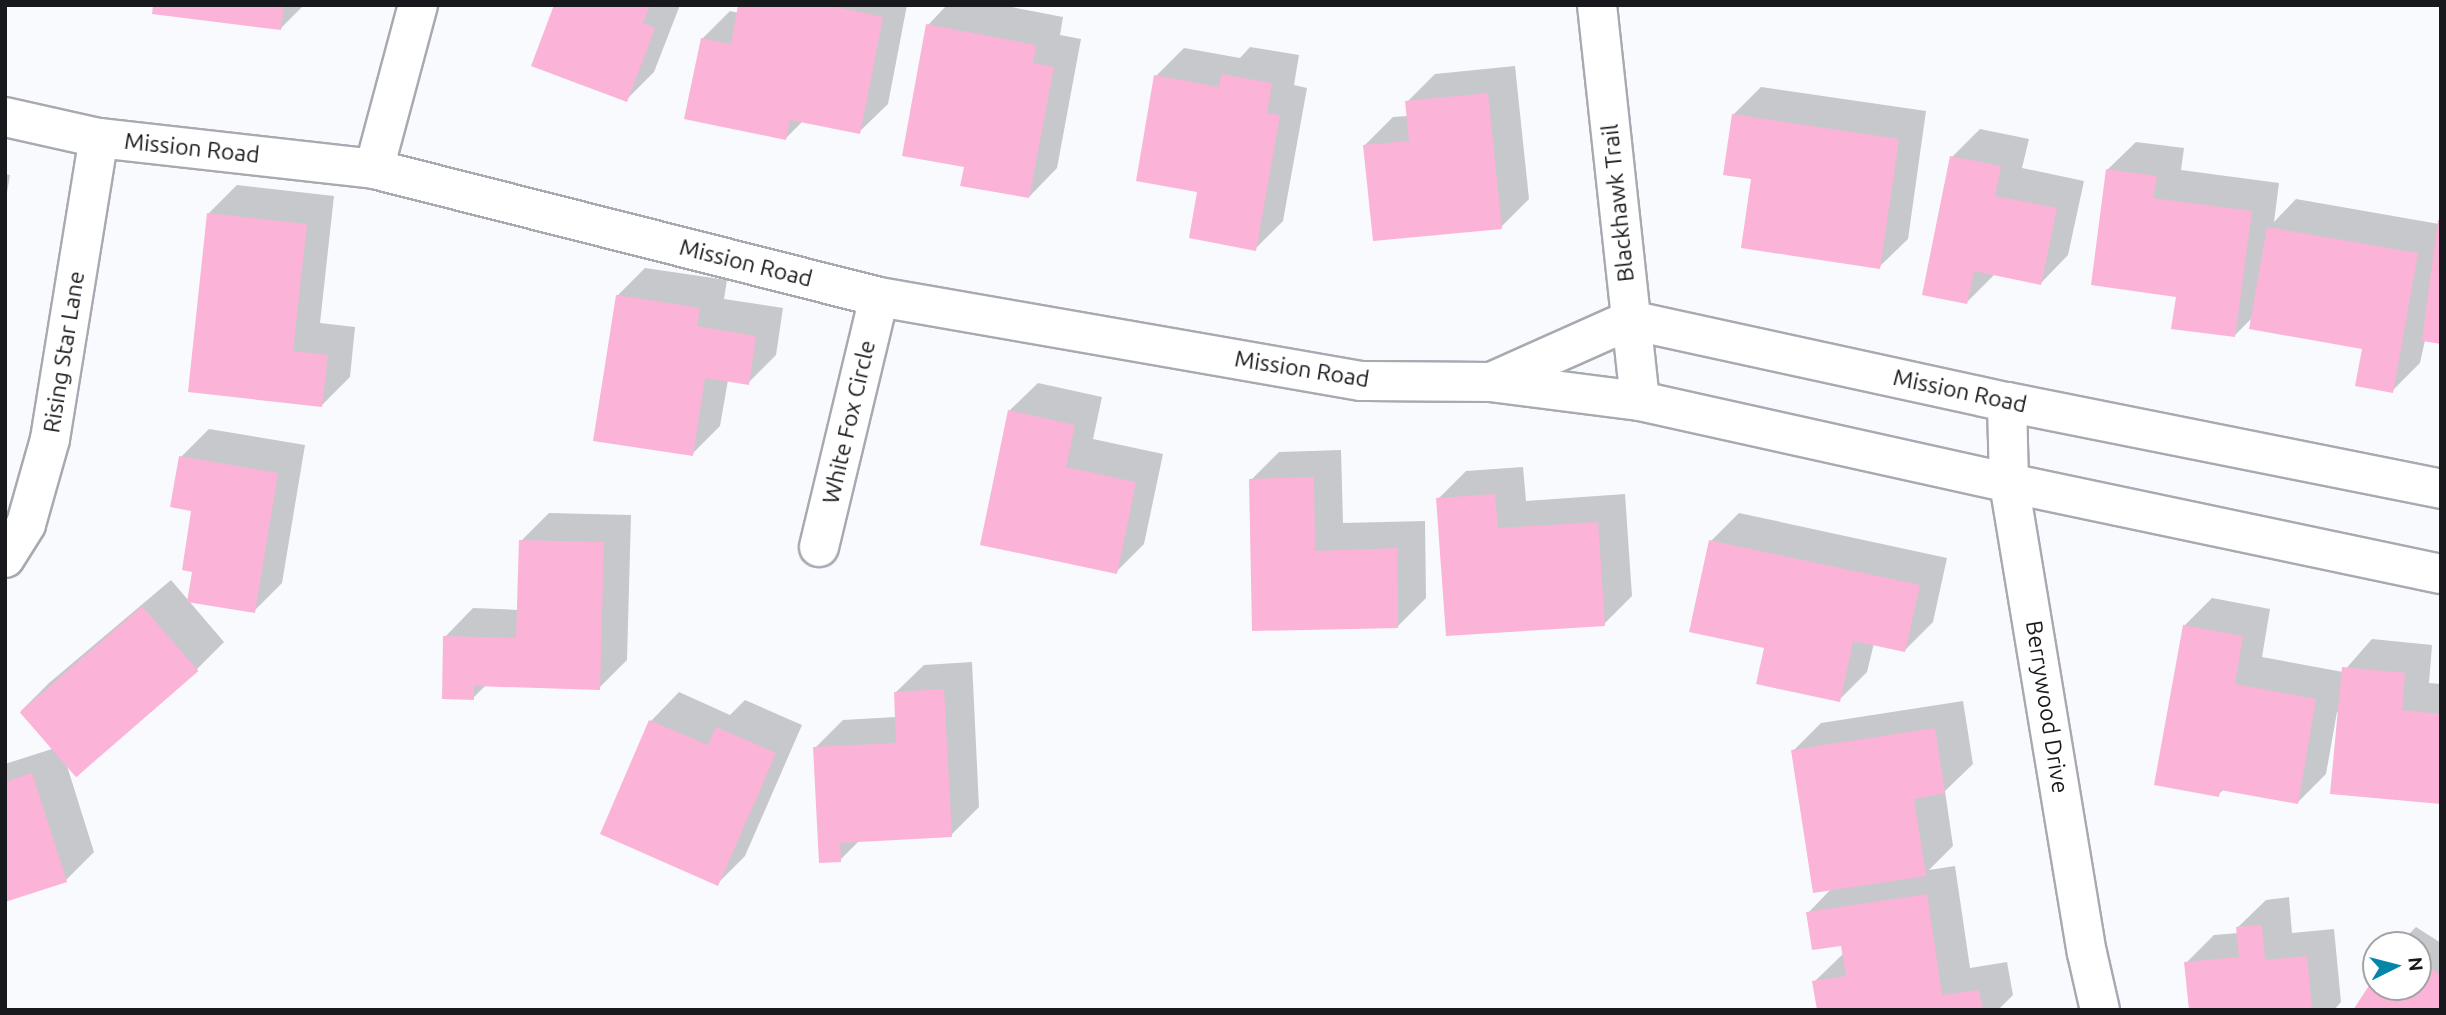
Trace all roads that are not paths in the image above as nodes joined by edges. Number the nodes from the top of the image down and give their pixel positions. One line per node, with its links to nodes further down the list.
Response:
1 (418, 5): 5 (street)
2 (1597, 5): 7 (street, Blackhawk Trail)
3 (5, 117): 4 (street, Mission Road)
4 (99, 138): 5 (street, Mission Road); 14 (street, Rising Star Lane)
5 (374, 169): 6 (street, Mission Road)
6 (879, 297): 8 (street, Mission Road); 13 (street, White Fox Circle)
7 (1630, 320): 8 (street, Mission Road); 9 (street, Blackhawk Trail); 10 (street, Mission Road)
8 (1491, 382): 9 (street, Mission Road)
9 (1640, 401): 11 (street, Mission Road)
10 (2007, 402): 11 (street, Berrywood Drive); 12 (street, Mission Road)
11 (2009, 484): 15 (street, Mission Road); 16 (street, Berrywood Drive)
12 (2441, 489)
13 (819, 547)
14 (5, 558)
15 (2441, 574)
16 (2100, 1010)

